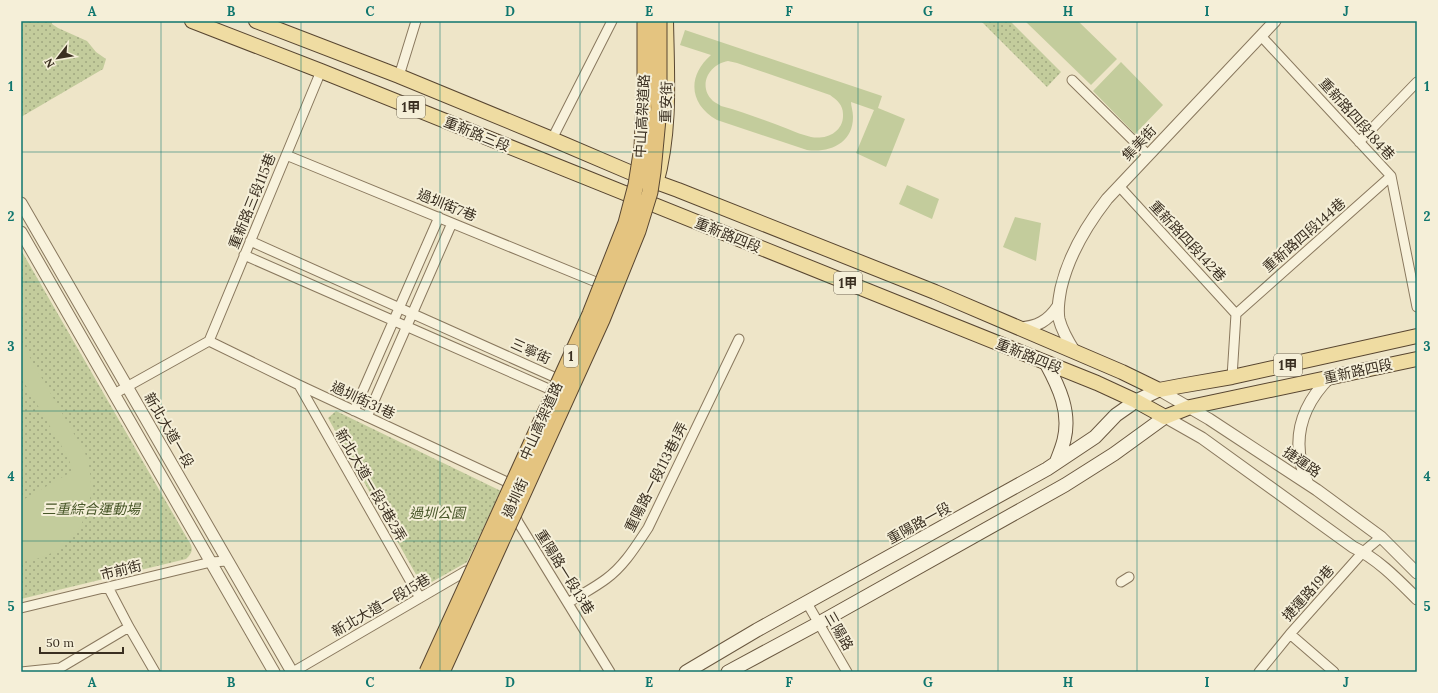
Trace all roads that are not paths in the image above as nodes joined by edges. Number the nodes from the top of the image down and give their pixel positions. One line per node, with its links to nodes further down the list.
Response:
1 (192, 21): 11 (main road, 重新路三段 / 1甲)
2 (256, 21): 12 (main road, 重新路三段 / 1甲)
3 (416, 21): 12 (street)
4 (612, 21): 15 (street)
5 (638, 21): 19 (main road, 重安街)
6 (645, 21): 86 (highway, 中山高架道路 / 1, bridge)
7 (659, 21): 88 (highway, 中山高架道路 / 1, bridge)
8 (666, 21): 21 (main road, 重安街 / 1)
9 (1275, 21): 10 (street, 集美街)
10 (1262, 36): 16 (street, 重新路四段184巷); 18 (street, 集美街)
11 (321, 71): 17 (street, 重新路三段115巷); 23 (main road, 重新路三段 / 1甲)
12 (399, 76): 15 (main road, 重新路三段 / 1甲)
13 (1072, 80): 18 (street)
14 (1416, 86): 16 (street)
15 (552, 139): 19 (main road, 重新路三段 / 1甲)
16 (1359, 142): 20 (street, 重新路四段184巷)
17 (286, 155): 26 (street, 過圳街7巷); 29 (street, 重新路三段115巷)
18 (1148, 155): 22 (street, 集美街)
19 (634, 174): 21 (main road, 重新路三段 / 1甲); 23 (main road)
20 (1390, 176): 34 (street, 重新路四段184巷); 37 (street, 重新路四段144巷)
21 (656, 183): 25 (main road, 過圳街 / 1); 40 (main road, 重新路四段 / 1甲)
22 (1119, 186): 33 (street, 集美街); 37 (street, 重新路四段142巷)
23 (630, 196): 25 (main road, 重新路三段 / 1甲); 31 (main road)
24 (21, 203): 50 (street, 新北大道一段)
25 (650, 204): 31 (main road, 過圳街 / 1); 46 (main road, 重新路四段 / 1甲)
26 (439, 217): 27 (street, 過圳街7巷); 35 (street)
27 (452, 223): 32 (street, 過圳街7巷); 36 (street)
28 (21, 232): 53 (street, 新北大道一段)
29 (250, 241): 30 (street, 重新路三段115巷); 35 (street, 三寧街)
30 (244, 255): 38 (street, 三寧街); 43 (street, 重新路三段115巷)
31 (613, 280): 52 (main road, 過圳街 / 1)
32 (596, 282)
33 (1058, 306): 40 (street); 44 (street, 集美街)
34 (1417, 307)
35 (399, 308): 36 (street, 三寧街); 38 (street)
36 (412, 313): 39 (street); 52 (street, 三寧街)
37 (1236, 314): 47 (street)
38 (393, 321): 39 (street, 三寧街); 56 (street)
39 (406, 326): 52 (street, 三寧街); 57 (street)
40 (1019, 328): 44 (main road, 重新路四段 / 1甲)
41 (1417, 336): 47 (main road, 重新路四段 / 1甲)
42 (738, 339): 76 (street, 重陽路一段113巷1弄)
43 (209, 341): 49 (street, 過圳街31巷); 50 (street)
44 (1075, 352): 51 (main road, 重新路四段 / 1甲)
45 (1417, 359): 48 (main road, 重新路四段 / 1甲)
46 (1046, 363): 54 (main road, 重新路四段 / 1甲); 59 (main road)
47 (1232, 377): 51 (main road, 重新路四段 / 1甲)
48 (1330, 377): 55 (main road, 重新路四段 / 1甲); 61 (street)
49 (299, 385): 56 (street, 過圳街31巷); 74 (street, 新北大道一段5巷2弄)
50 (127, 386): 53 (street); 68 (street, 新北大道一段)
51 (1159, 390): 54 (main road, 重陽路一段); 55 (street, 捷運路)
52 (563, 392): 62 (main road, 過圳街 / 1)
53 (114, 394): 67 (street, 新北大道一段)
54 (1136, 401): 58 (main road, 重新路四段 / 1甲); 59 (main road, 重陽路一段)
55 (1190, 407): 58 (main road, 重新路四段 / 1甲); 61 (street, 捷運路)
56 (354, 411): 57 (street, 過圳街31巷)
57 (366, 417): 60 (street, 過圳街31巷)
58 (1165, 417): 66 (street); 79 (main road)
59 (1056, 463): 77 (main road, 重陽路一段)
60 (507, 482): 62 (street, 重陽路一段13巷)
61 (1308, 484): 65 (street, 捷運路)
62 (512, 505): 63 (street, 重陽路一段13巷); 64 (main road, 過圳街 / 1)
63 (518, 522): 64 (main road); 76 (street, 重陽路一段13巷)
64 (499, 532): 69 (main road, 過圳街 / 1)
65 (1381, 537): 66 (street, 捷運路19巷); 70 (street, 捷運路)
66 (1363, 552): 75 (street); 81 (street, 捷運路19巷)
67 (211, 562): 68 (street, 市前街); 73 (street, 市前街); 84 (street, 新北大道一段)
68 (228, 562): 85 (street, 新北大道一段)
69 (484, 565): 74 (street, 新北大道一段15巷); 87 (main road, 過圳街 / 1)
70 (1417, 573)
71 (1129, 577): 72 (street)
72 (1121, 582)
73 (108, 587): 78 (street, 市前街); 80 (street)
74 (420, 598): 85 (street, 新北大道一段15巷)
75 (1417, 599)
76 (568, 602): 89 (street, 重陽路一段13巷)
77 (807, 603): 79 (street, 三陽路); 90 (main road, 重陽路一段)
78 (21, 608)
79 (818, 623): 91 (main road); 92 (street, 三陽路)
80 (129, 627): 82 (street); 83 (street)
81 (1290, 634): 93 (street, 捷運路19巷); 94 (street)
82 (21, 672)
83 (155, 672)
84 (274, 672)
85 (292, 672)
86 (427, 672)
87 (435, 672)
88 (442, 672)
89 (610, 672)
90 (686, 672)
91 (728, 672)
92 (847, 672)
93 (1259, 672)
94 (1334, 672)

